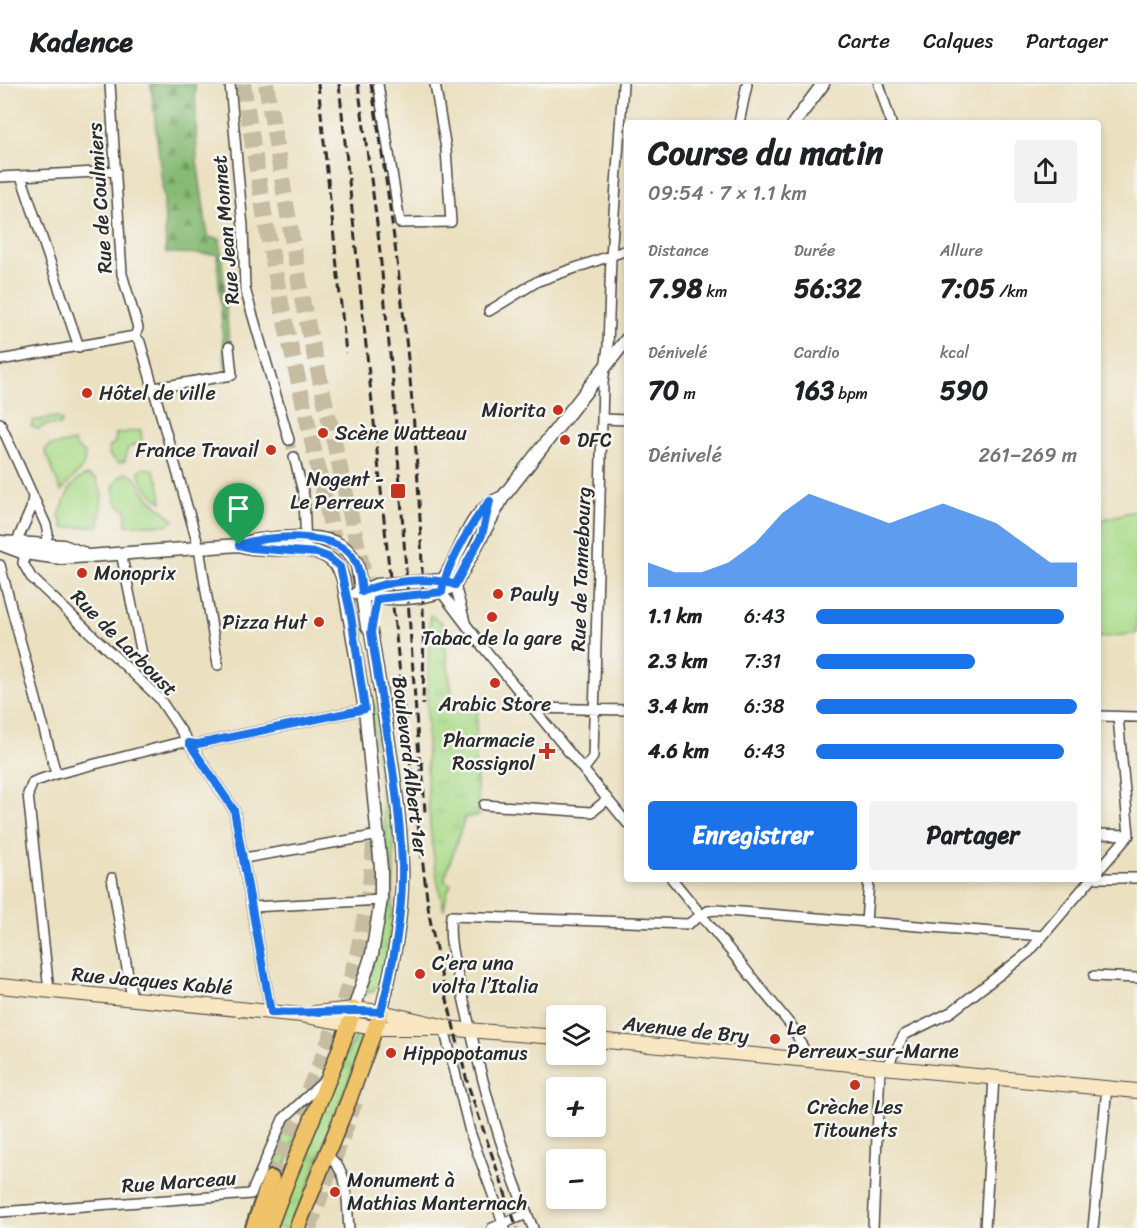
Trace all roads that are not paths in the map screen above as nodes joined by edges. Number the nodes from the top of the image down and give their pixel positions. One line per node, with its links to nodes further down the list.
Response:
1 (110, 84): 12 (street, Rue de Coulmiers)
2 (230, 84): 28 (street, Rue Jean Monnet)
3 (378, 84): 4 (street)
4 (435, 84)
5 (623, 84): 16 (street, Rue de Tannebourg)
6 (747, 84): 9 (street)
7 (823, 84): 10 (street)
8 (879, 84): 11 (street)
9 (740, 120)
10 (796, 120)
11 (890, 120)
12 (116, 171): 13 (street); 18 (street, Rue de Coulmiers)
13 (21, 176): 14 (street); 20 (street)
14 (0, 177)
15 (624, 251): 16 (street)
16 (610, 257): 17 (street); 23 (street, Rue de Tannebourg)
17 (489, 311)
18 (135, 336): 20 (street); 24 (street, Rue de Coulmiers)
19 (624, 343): 23 (street)
20 (79, 347): 22 (street)
21 (229, 347): 24 (street)
22 (0, 360)
23 (606, 367): 25 (street, Rue de Tannebourg); 31 (street)
24 (154, 388): 37 (street, Rue de Coulmiers)
25 (603, 419): 26 (street); 52 (street, Rue de Tannebourg)
26 (624, 420)
27 (0, 423): 30 (street)
28 (289, 440)
29 (294, 457): 35 (street)
30 (33, 494): 36 (street); 38 (street)
31 (503, 496): 32 (street); 33 (street)
32 (490, 501): 33 (street); 42 (street)
33 (482, 535): 41 (street)
34 (0, 543): 36 (street)
35 (305, 544): 37 (street); 43 (street, Boulevard Albert 1er); 44 (street, Boulevard Albert 1er)
36 (21, 547): 38 (street); 57 (street, Rue de Larboust)
37 (199, 548): 39 (street); 49 (street, Rue de Coulmiers)
38 (43, 550): 39 (street)
39 (121, 553): 48 (street)
40 (0, 565): 59 (street)
41 (455, 585): 42 (street); 46 (street)
42 (443, 586): 43 (street); 45 (street); 46 (street)
43 (362, 592): 44 (street); 45 (street); 47 (street, Boulevard Albert 1er)
44 (347, 596): 51 (street, Boulevard Albert 1er)
45 (377, 599): 47 (street, Boulevard Albert 1er)
46 (465, 621): 50 (street)
47 (371, 632): 85 (street, Boulevard Albert 1er)
48 (142, 659)
49 (218, 664)
50 (533, 708): 52 (street); 58 (street)
51 (365, 709): 57 (street); 64 (street, Boulevard Albert 1er)
52 (595, 709): 53 (street); 58 (street, Rue de Tannebourg)
53 (624, 710)
54 (1101, 716): 55 (street)
55 (1118, 717): 56 (street); 65 (street)
56 (1137, 717)
57 (189, 743): 59 (street); 66 (street, Rue de Larboust)
58 (584, 769): 60 (street)
59 (56, 774): 82 (street)
60 (608, 799): 61 (street); 62 (street)
61 (484, 805)
62 (624, 819)
63 (1101, 834): 65 (street)
64 (380, 835): 66 (street); 74 (street, Boulevard Albert 1er)
65 (1129, 835): 67 (street)
66 (244, 858): 75 (street, Rue de Larboust)
67 (1101, 868)
68 (112, 878): 83 (street)
69 (1101, 878): 70 (street)
70 (1137, 878)
71 (674, 882): 76 (street)
72 (869, 882): 77 (street)
73 (1088, 882): 78 (street)
74 (381, 900): 75 (street); 86 (street, Boulevard Albert 1er)
75 (252, 907): 84 (street, Rue de Larboust)
76 (701, 916): 77 (street); 89 (street); 92 (street)
77 (866, 923): 78 (street)
78 (1043, 936): 93 (street)
79 (1094, 976): 80 (street)
80 (1137, 978)
81 (0, 986): 82 (main road, Rue Jacques Kablé)
82 (49, 991): 83 (main road, Rue Jacques Kablé)
83 (132, 999): 84 (main road, Rue Jacques Kablé)
84 (271, 1012): 86 (main road, Rue Jacques Kablé)
85 (381, 1012): 86 (main road); 87 (main road); 88 (main road)
86 (351, 1016): 87 (main road); 94 (main road, Boulevard Albert 1er)
87 (375, 1028): 88 (main road); 98 (main road)
88 (450, 1028): 89 (main road); 102 (street)
89 (470, 1030): 90 (main road); 101 (street)
90 (546, 1036)
91 (606, 1041): 92 (main road, Avenue de Bry)
92 (810, 1061): 93 (main road, Avenue de Bry)
93 (883, 1068): 95 (main road, Avenue de Bry); 109 (street)
94 (330, 1076): 100 (street, Rue Marceau); 104 (main road, Boulevard Albert 1er)
95 (994, 1077): 96 (main road, Avenue de Bry); 110 (street)
96 (1107, 1088): 97 (main road, Avenue de Bry); 111 (street)
97 (1137, 1091)
98 (327, 1155): 105 (main road); 106 (street)
99 (271, 1179): 103 (highway)
100 (0, 1212)
101 (527, 1214): 102 (street); 108 (street)
102 (504, 1226): 107 (street)
103 (254, 1228)
104 (269, 1228)
105 (297, 1228)
106 (349, 1228)
107 (492, 1228)
108 (533, 1228)
109 (873, 1228)
110 (985, 1228)
111 (1093, 1228)

